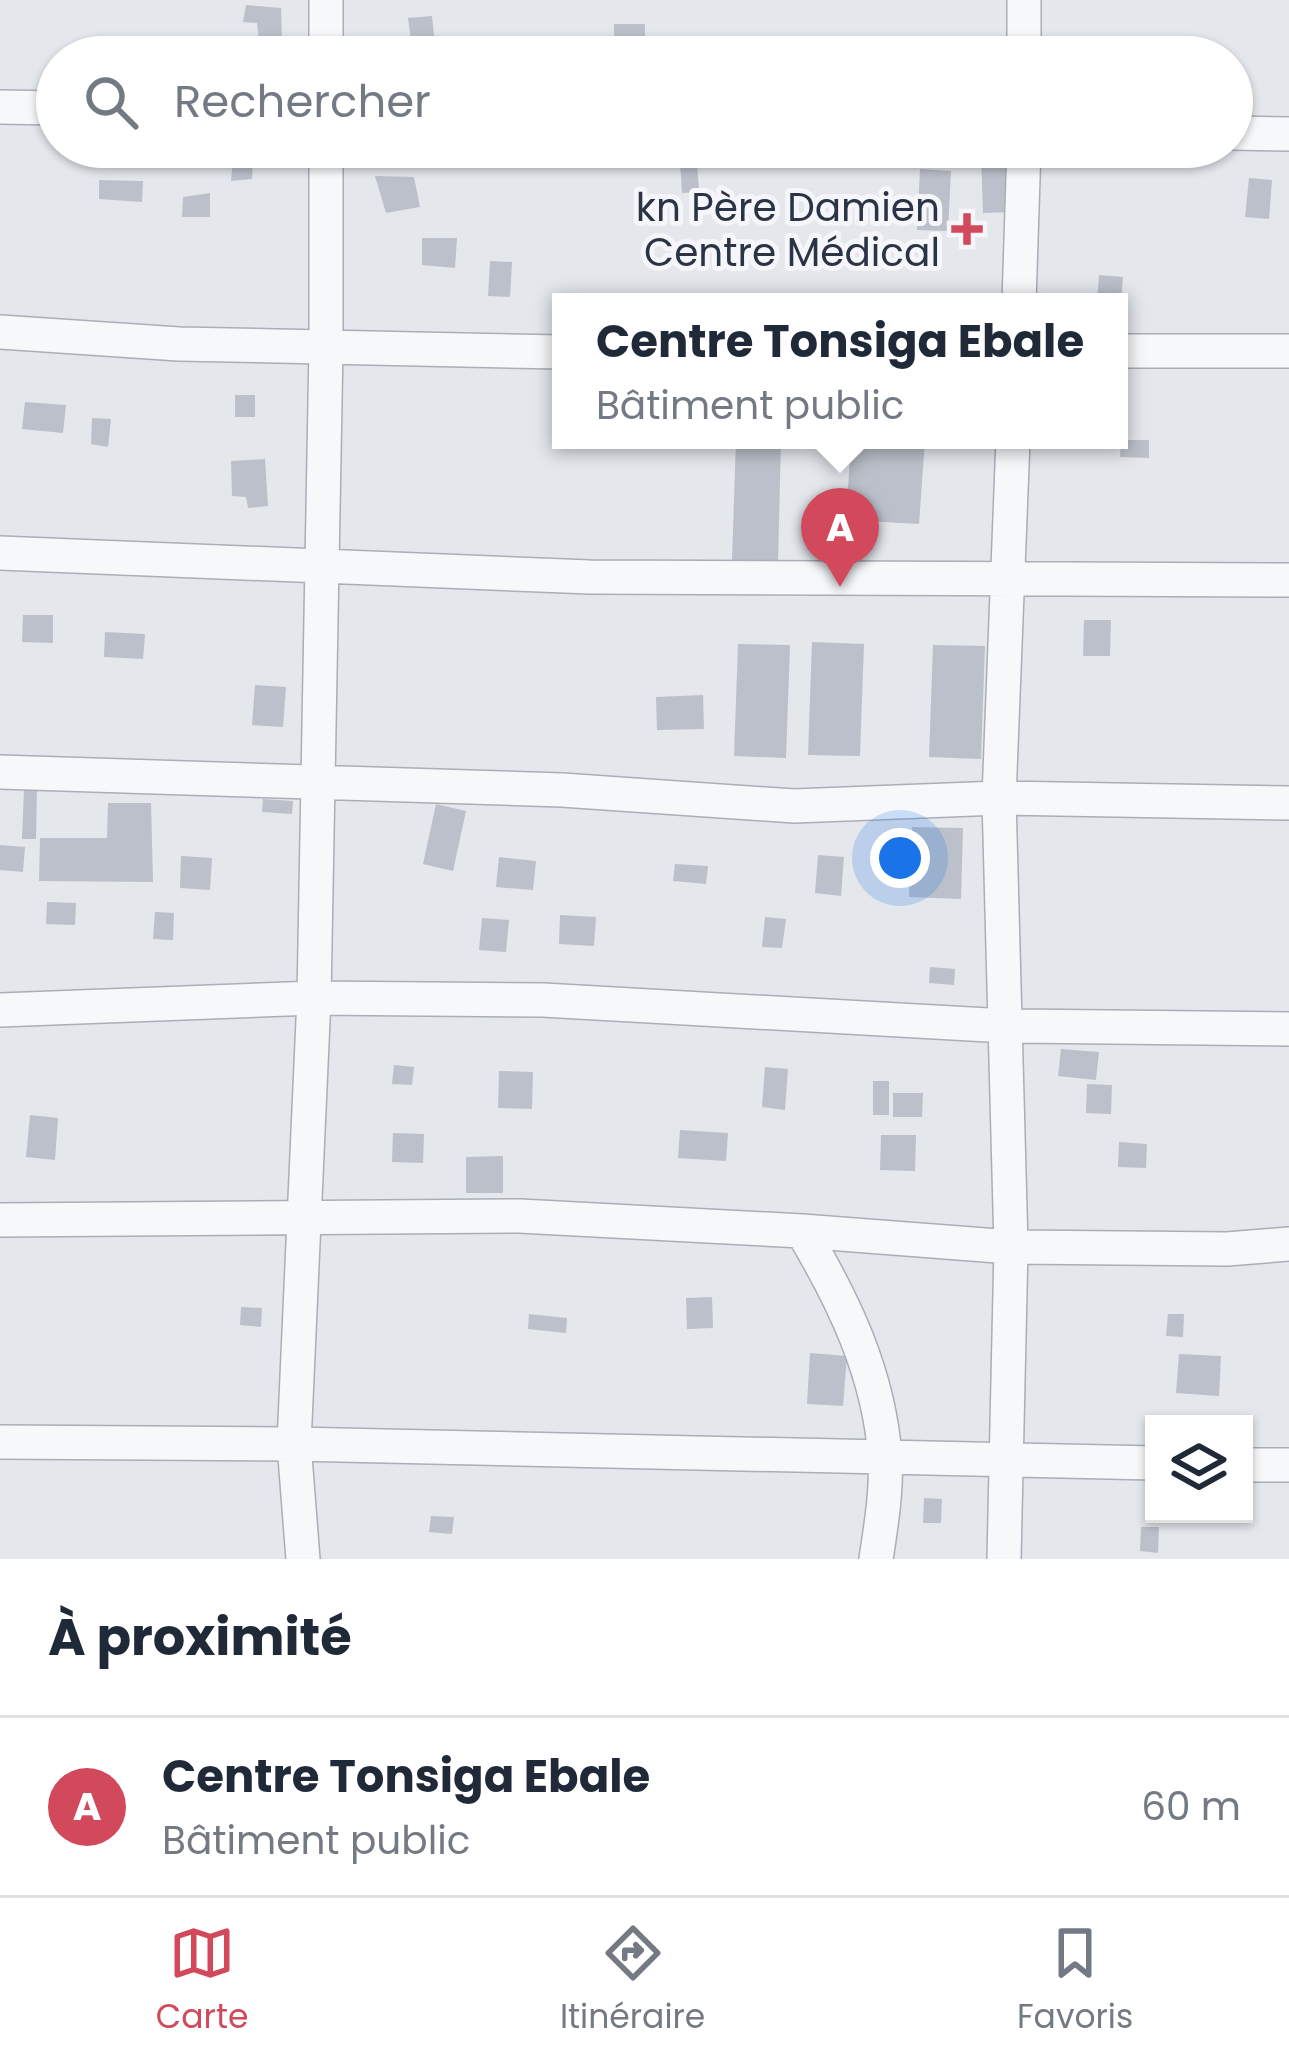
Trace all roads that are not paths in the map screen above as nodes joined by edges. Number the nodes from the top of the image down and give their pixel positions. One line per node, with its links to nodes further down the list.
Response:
1 (326, 0): 3 (street)
2 (1024, 0): 4 (street)
3 (326, 36)
4 (1024, 36)
5 (0, 107): 6 (street)
6 (36, 107)
7 (1253, 133): 8 (street)
8 (1289, 134)
9 (326, 168): 13 (street)
10 (1023, 168): 11 (street)
11 (1018, 293)
12 (0, 332): 13 (street)
13 (326, 347): 16 (street); 19 (street)
14 (1128, 351): 15 (street)
15 (1289, 351)
16 (552, 352)
17 (1013, 449): 20 (street)
18 (0, 553): 19 (street)
19 (322, 566): 20 (street); 23 (street)
20 (1008, 578): 21 (street); 24 (street)
21 (1289, 580)
22 (0, 772): 23 (street)
23 (319, 781): 24 (street); 26 (street)
24 (999, 798): 25 (street); 28 (street)
25 (1289, 802)
26 (314, 998): 27 (street); 28 (street); 30 (street)
27 (0, 1010)
28 (1006, 1027): 29 (street); 34 (street)
29 (1289, 1029)
30 (303, 1217): 31 (street); 32 (street); 36 (street)
31 (0, 1220)
32 (802, 1231): 34 (street); 37 (street)
33 (1289, 1244): 34 (street)
34 (1011, 1247): 38 (street)
35 (0, 1442): 36 (street)
36 (294, 1444): 37 (street); 42 (street)
37 (885, 1458): 38 (street); 43 (street)
38 (1004, 1460): 39 (street); 44 (street)
39 (1145, 1463)
40 (1253, 1465): 41 (street)
41 (1289, 1466)
42 (303, 1559)
43 (877, 1559)
44 (1004, 1559)

